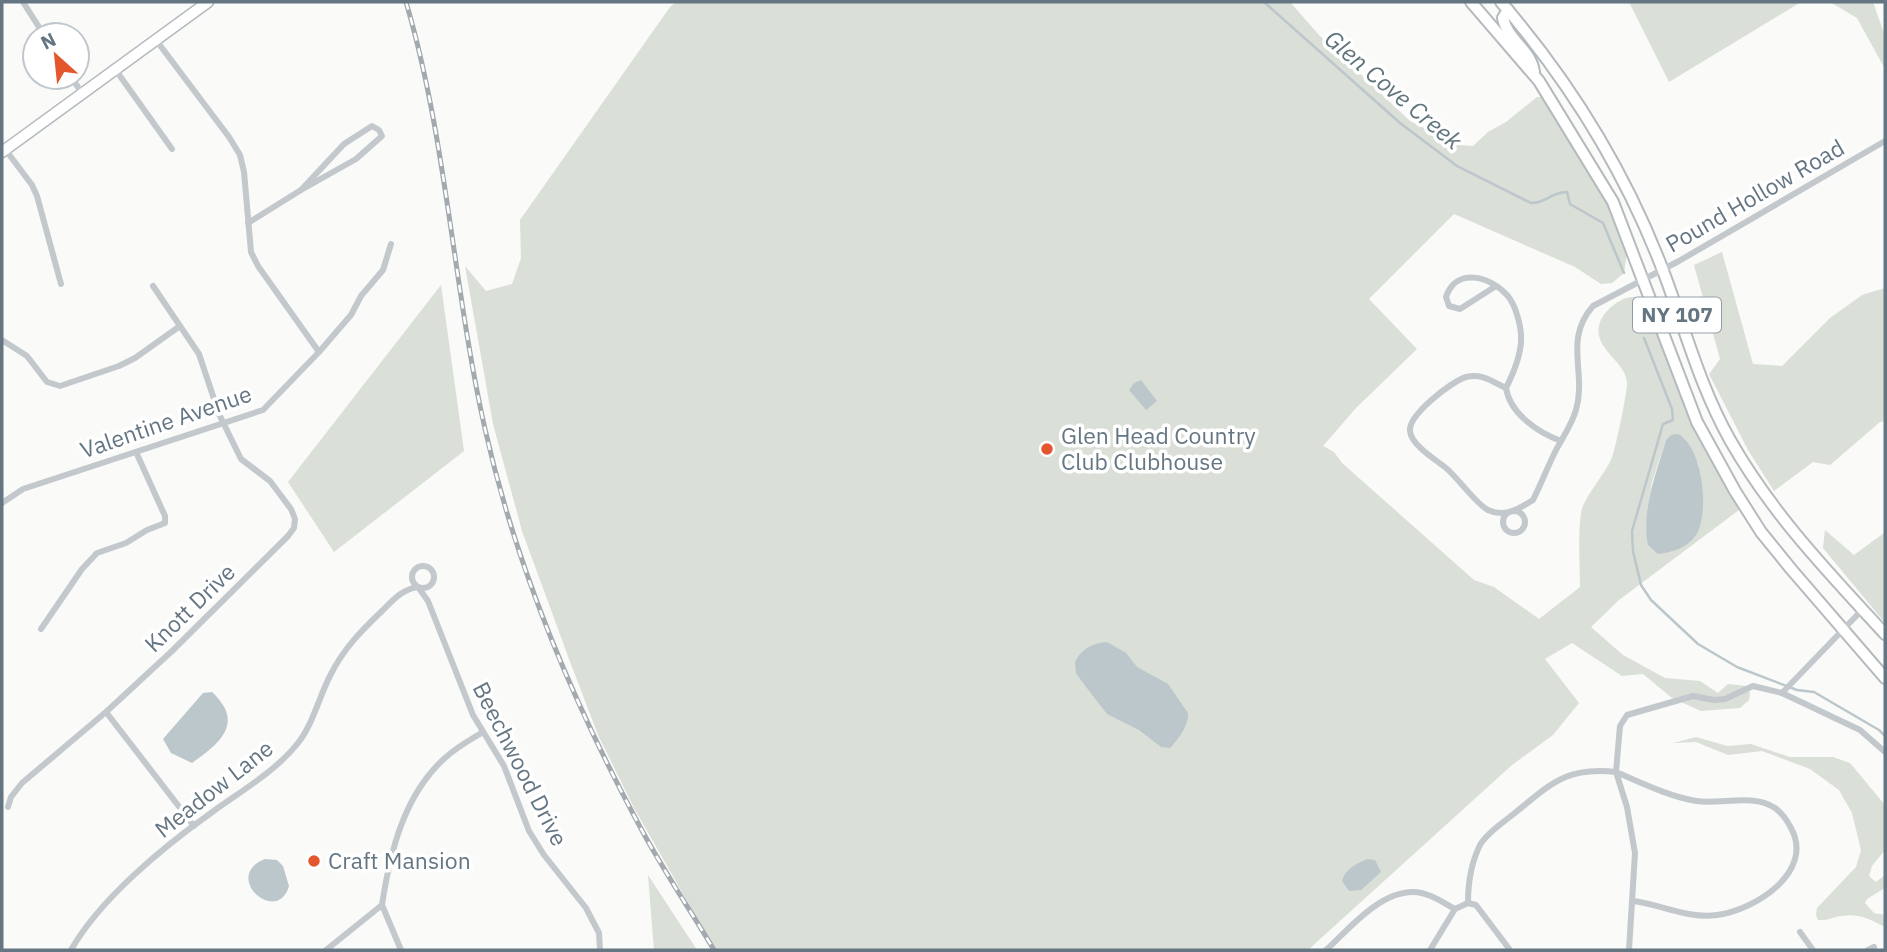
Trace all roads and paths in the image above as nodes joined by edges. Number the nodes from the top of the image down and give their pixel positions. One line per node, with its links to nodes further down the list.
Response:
1 (23, 2): 5 (street)
2 (208, 2): 6 (street)
3 (1471, 2): 8 (main road, NY 107)
4 (1505, 6): 8 (main road); 16 (main road, NY 107)
5 (35, 21)
6 (156, 40): 7 (street); 14 (street)
7 (115, 69): 9 (street); 11 (street)
8 (1535, 76): 17 (main road, NY 107)
9 (82, 93): 12 (street)
10 (1885, 141): 16 (street, Pound Hollow Road)
11 (172, 149)
12 (4, 151): 18 (street)
13 (301, 190): 13 (street); 14 (street)
14 (248, 223): 23 (street)
15 (391, 244): 23 (street, Valentine Avenue)
16 (1663, 270): 17 (street, Pound Hollow Road); 30 (main road, NY 107)
17 (1643, 281): 26 (street, Pound Hollow Road); 32 (main road, NY 107)
18 (61, 284)
19 (153, 286): 21 (street)
20 (1496, 286): 20 (street); 24 (street)
21 (180, 326): 22 (street); 25 (street)
22 (2, 340)
23 (319, 352): 25 (street, Valentine Avenue)
24 (1506, 388): 26 (street); 26 (street, Pound Hollow Road)
25 (225, 423): 27 (street, Valentine Avenue); 36 (street, Knott Drive)
26 (1561, 441)
27 (136, 452): 28 (street, Valentine Avenue); 31 (street)
28 (2, 503)
29 (418, 587): 37 (street, Beechwood Drive); 43 (street, Meadow Lane)
30 (1863, 610): 32 (street); 33 (main road, NY 107)
31 (41, 629)
32 (1843, 629): 34 (main road, NY 107); 35 (street)
33 (1885, 634)
34 (1885, 678)
35 (1783, 692): 38 (street); 39 (street)
36 (106, 712): 40 (street, Knott Drive); 43 (street)
37 (482, 732): 46 (street); 52 (street, Beechwood Drive)
38 (1885, 752)
39 (1616, 772): 44 (street); 44 (street); 45 (street)
40 (11, 797): 41 (street, Knott Drive); 42 (street, Knott Drive)
41 (2, 802)
42 (8, 807)
43 (194, 826): 49 (street, Meadow Lane)
44 (1634, 901): 56 (street)
45 (1468, 903): 47 (street); 55 (street)
46 (382, 905): 50 (street); 51 (street)
47 (1455, 909): 53 (street); 54 (street)
48 (1800, 932): 57 (street)
49 (71, 950)
50 (326, 950)
51 (401, 950)
52 (600, 950)
53 (1326, 950)
54 (1430, 950)
55 (1510, 950)
56 (1629, 950)
57 (1813, 950)

